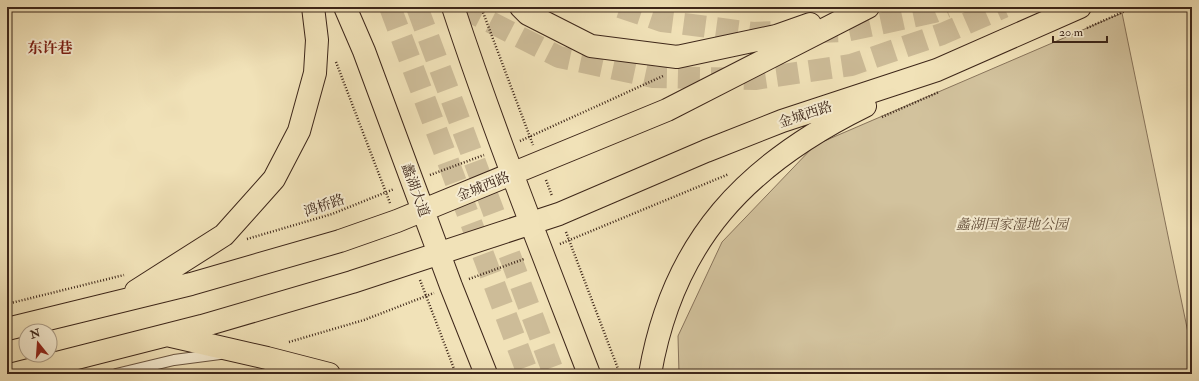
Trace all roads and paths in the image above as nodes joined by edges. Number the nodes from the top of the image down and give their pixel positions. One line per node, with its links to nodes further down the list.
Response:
1 (313, 7): 32 (main road)
2 (345, 7): 18 (main road, 蠡湖大道)
3 (453, 7): 13 (main road)
4 (481, 7): 12 (path)
5 (521, 7): 6 (main road)
6 (856, 7)
7 (868, 7): 14 (main road, 金城西路)
8 (1080, 7): 10 (main road, 金城西路)
9 (335, 59): 19 (path, 蠡湖大道)
10 (937, 70): 21 (main road, 金城西路); 45 (main road)
11 (667, 74): 12 (path, 金城西路)
12 (530, 137): 13 (path, 金城西路); 14 (path)
13 (503, 148): 15 (path, 金城西路); 17 (main road)
14 (540, 163): 17 (main road, 金城西路); 21 (path)
15 (457, 165): 18 (path, 鸿桥路)
16 (732, 173): 24 (path)
17 (513, 174): 20 (main road, 金城西路); 23 (main road)
18 (412, 182): 19 (path, 鸿桥路); 20 (main road, 蠡湖大道)
19 (386, 192): 22 (path, 蠡湖大道); 25 (path, 鸿桥路)
20 (423, 211): 22 (main road, 金城西路); 27 (main road, 蠡湖大道)
21 (559, 214): 23 (main road, 金城西路); 24 (path)
22 (397, 221): 32 (main road, 金城西路)
23 (531, 223): 26 (main road); 27 (main road, 金城西路)
24 (569, 240): 26 (path); 44 (path)
25 (240, 241)
26 (542, 252): 30 (path); 43 (main road)
27 (439, 254): 28 (main road, 金城西路); 30 (main road, 蠡湖大道)
28 (413, 262): 31 (path); 35 (main road, 金城西路)
29 (130, 273): 33 (path)
30 (451, 286): 31 (path); 42 (main road, 蠡湖大道)
31 (426, 296): 36 (path); 41 (path)
32 (120, 302): 34 (main road, 金城西路)
33 (7, 304)
34 (7, 329)
35 (166, 335): 37 (main road); 38 (main road, 金城西路)
36 (286, 343)
37 (238, 351): 39 (lane); 40 (main road)
38 (14, 374)
39 (116, 374)
40 (329, 374)
41 (456, 374)
42 (486, 374)
43 (589, 374)
44 (620, 374)
45 (650, 374)

